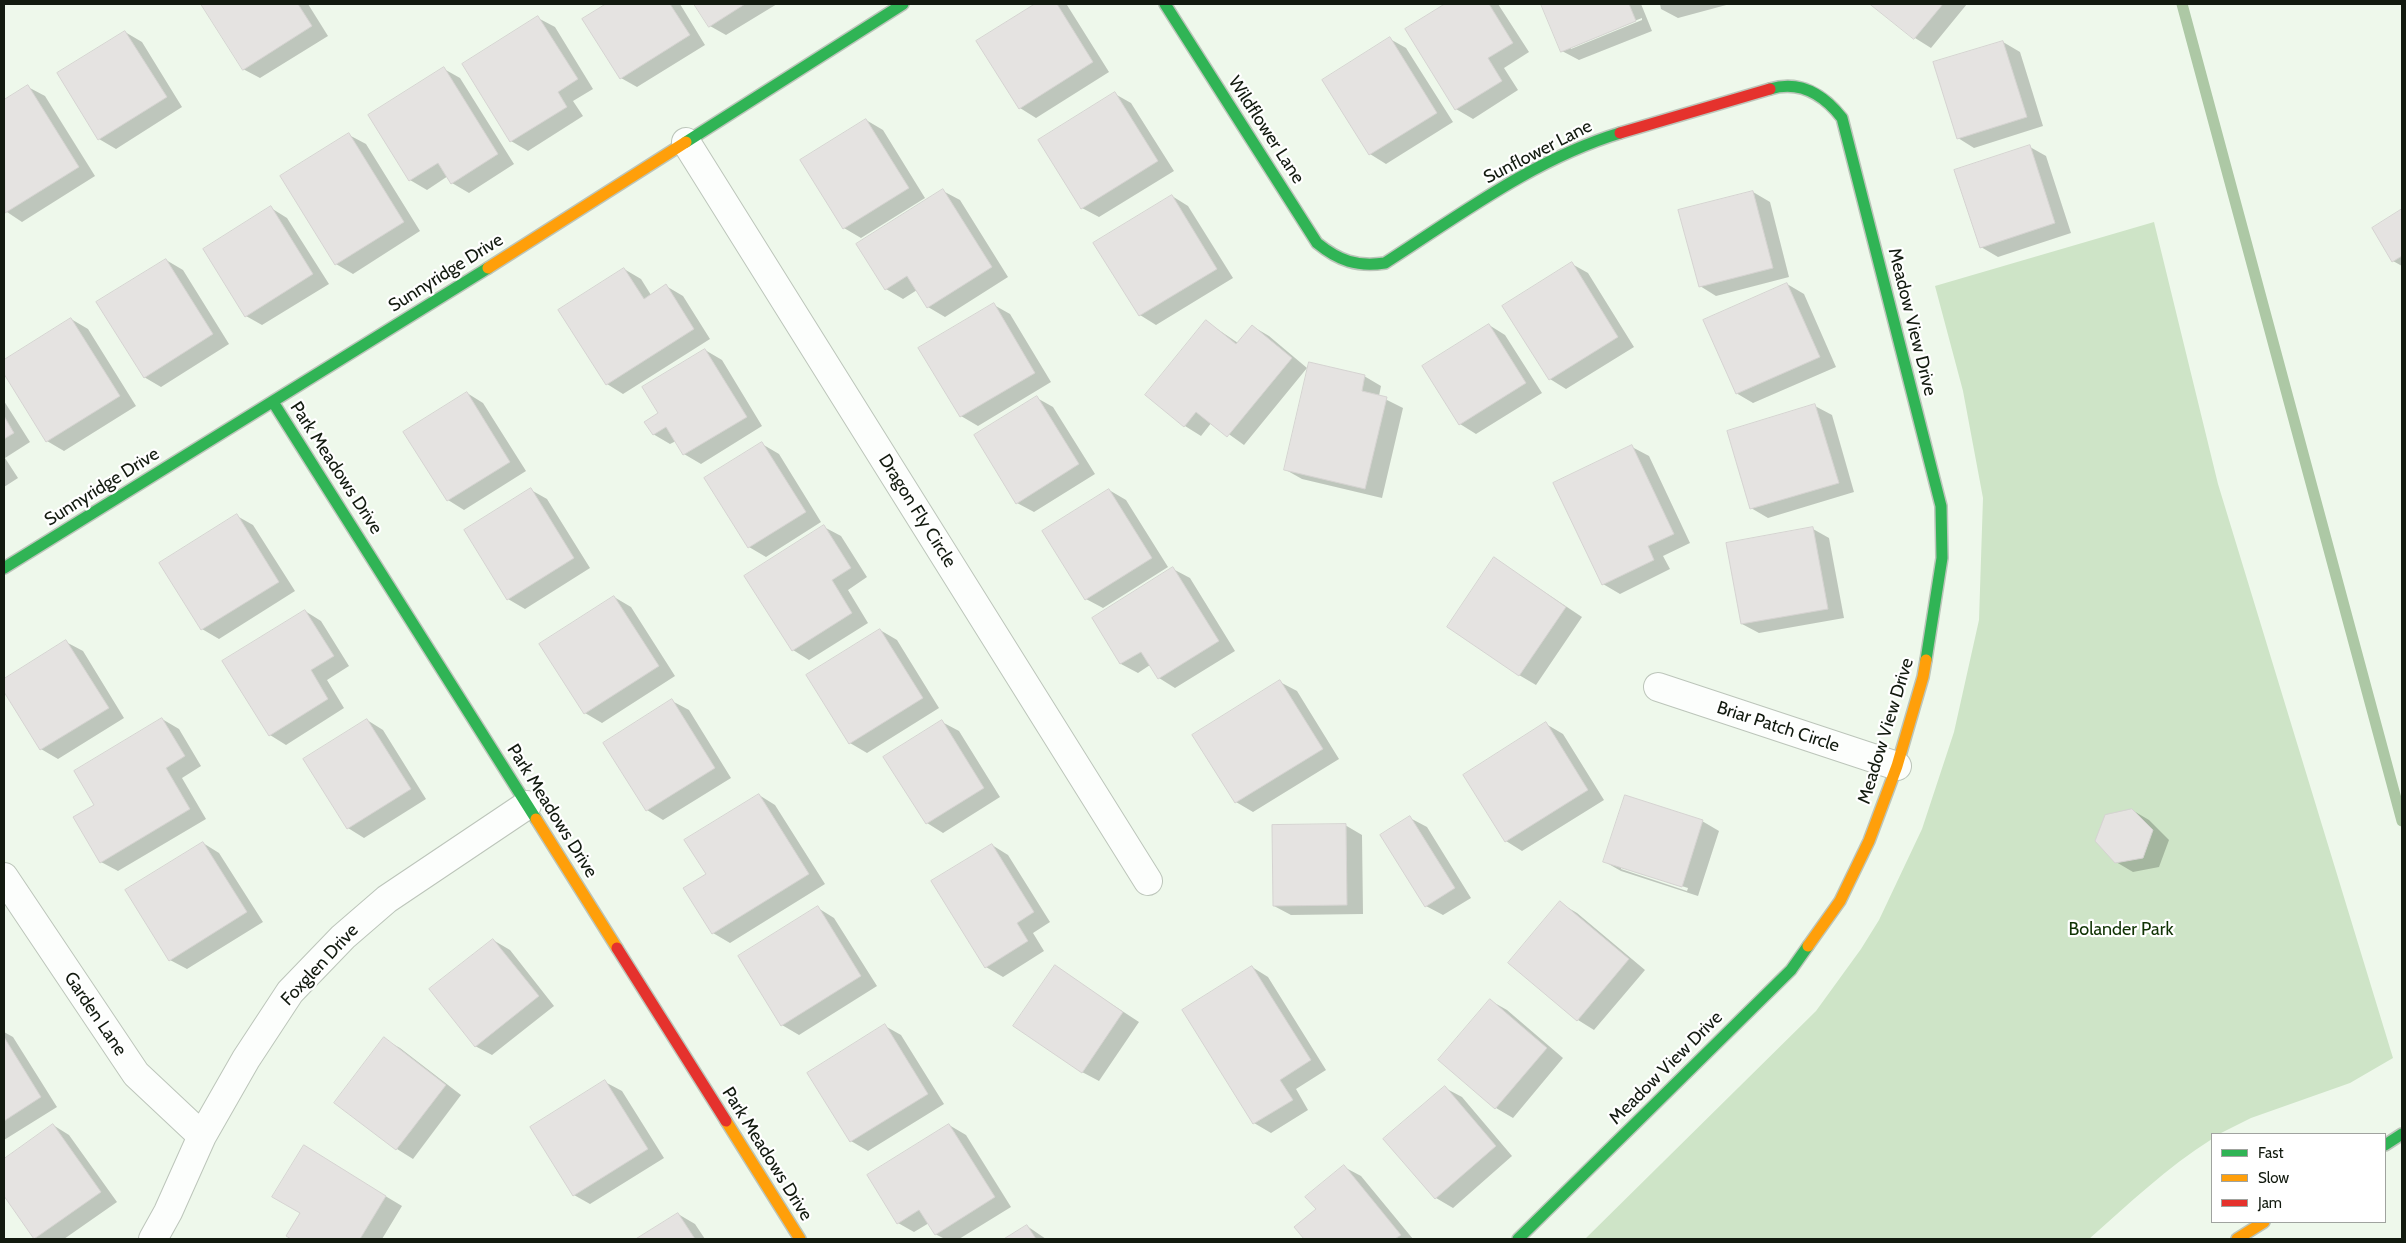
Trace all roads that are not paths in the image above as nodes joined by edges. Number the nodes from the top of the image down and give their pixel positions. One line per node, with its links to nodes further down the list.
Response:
1 (903, 4): 4 (street, Sunnyridge Drive)
2 (1165, 4): 5 (street, Wildflower Lane)
3 (1814, 90): 5 (street, Sunflower Lane); 9 (street, Meadow View Drive)
4 (686, 142): 6 (street, Sunnyridge Drive); 12 (street, Dragon Fly Circle)
5 (1348, 264)
6 (273, 402): 7 (street, Sunnyridge Drive); 10 (street, Park Meadows Drive)
7 (4, 568)
8 (1658, 687): 9 (street, Briar Patch Circle)
9 (1896, 766): 19 (street, Meadow View Drive)
10 (527, 805): 14 (street, Foxglen Drive); 18 (street, Park Meadows Drive)
11 (4, 877): 14 (street, Garden Lane)
12 (1148, 881)
13 (2402, 1134): 15 (street)
14 (202, 1136): 17 (street, Foxglen Drive)
15 (2386, 1144)
16 (2262, 1223): 20 (street)
17 (153, 1239)
18 (800, 1239)
19 (1518, 1239)
20 (2237, 1239)

